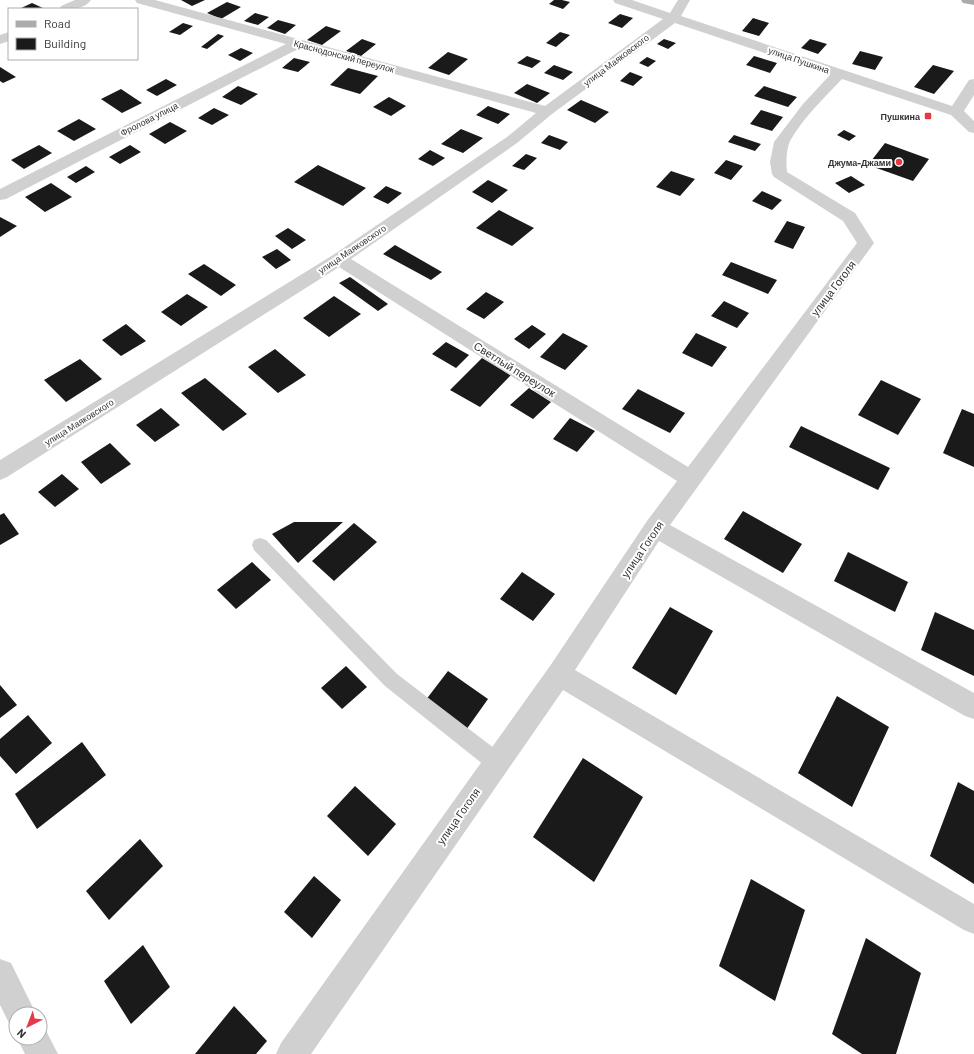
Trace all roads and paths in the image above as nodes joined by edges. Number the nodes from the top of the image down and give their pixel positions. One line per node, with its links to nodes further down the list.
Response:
1 (85, 0): 7 (street)
2 (141, 0): 9 (street, Краснодонский переулок)
3 (619, 0): 8 (street, улица Пушкина)
4 (684, 0): 8 (street, улица Маяковского)
5 (967, 0): 6 (main road)
6 (974, 1)
7 (68, 8)
8 (673, 18): 10 (street, улица Пушкина); 12 (street, улица Маяковского)
9 (298, 43): 12 (street, Краснодонский переулок); 15 (street, Фролова улица)
10 (839, 74): 13 (street, улица Пушкина); 18 (street, улица Гоголя)
11 (974, 83): 13 (street)
12 (547, 111): 16 (street, улица Маяковского)
13 (956, 112): 14 (street, улица Пушкина)
14 (974, 128)
15 (0, 195)
16 (339, 259): 17 (street, улица Маяковского); 18 (street, Светлый переулок)
17 (0, 471)
18 (691, 479): 19 (street, улица Гоголя)
19 (655, 528): 21 (street, улица Гоголя); 22 (street)
20 (260, 546): 23 (lane)
21 (559, 674): 23 (street, улица Гоголя); 24 (street)
22 (974, 707)
23 (496, 762): 27 (street, улица Гоголя)
24 (974, 920)
25 (0, 974): 26 (street)
26 (17, 1006)
27 (292, 1054)

